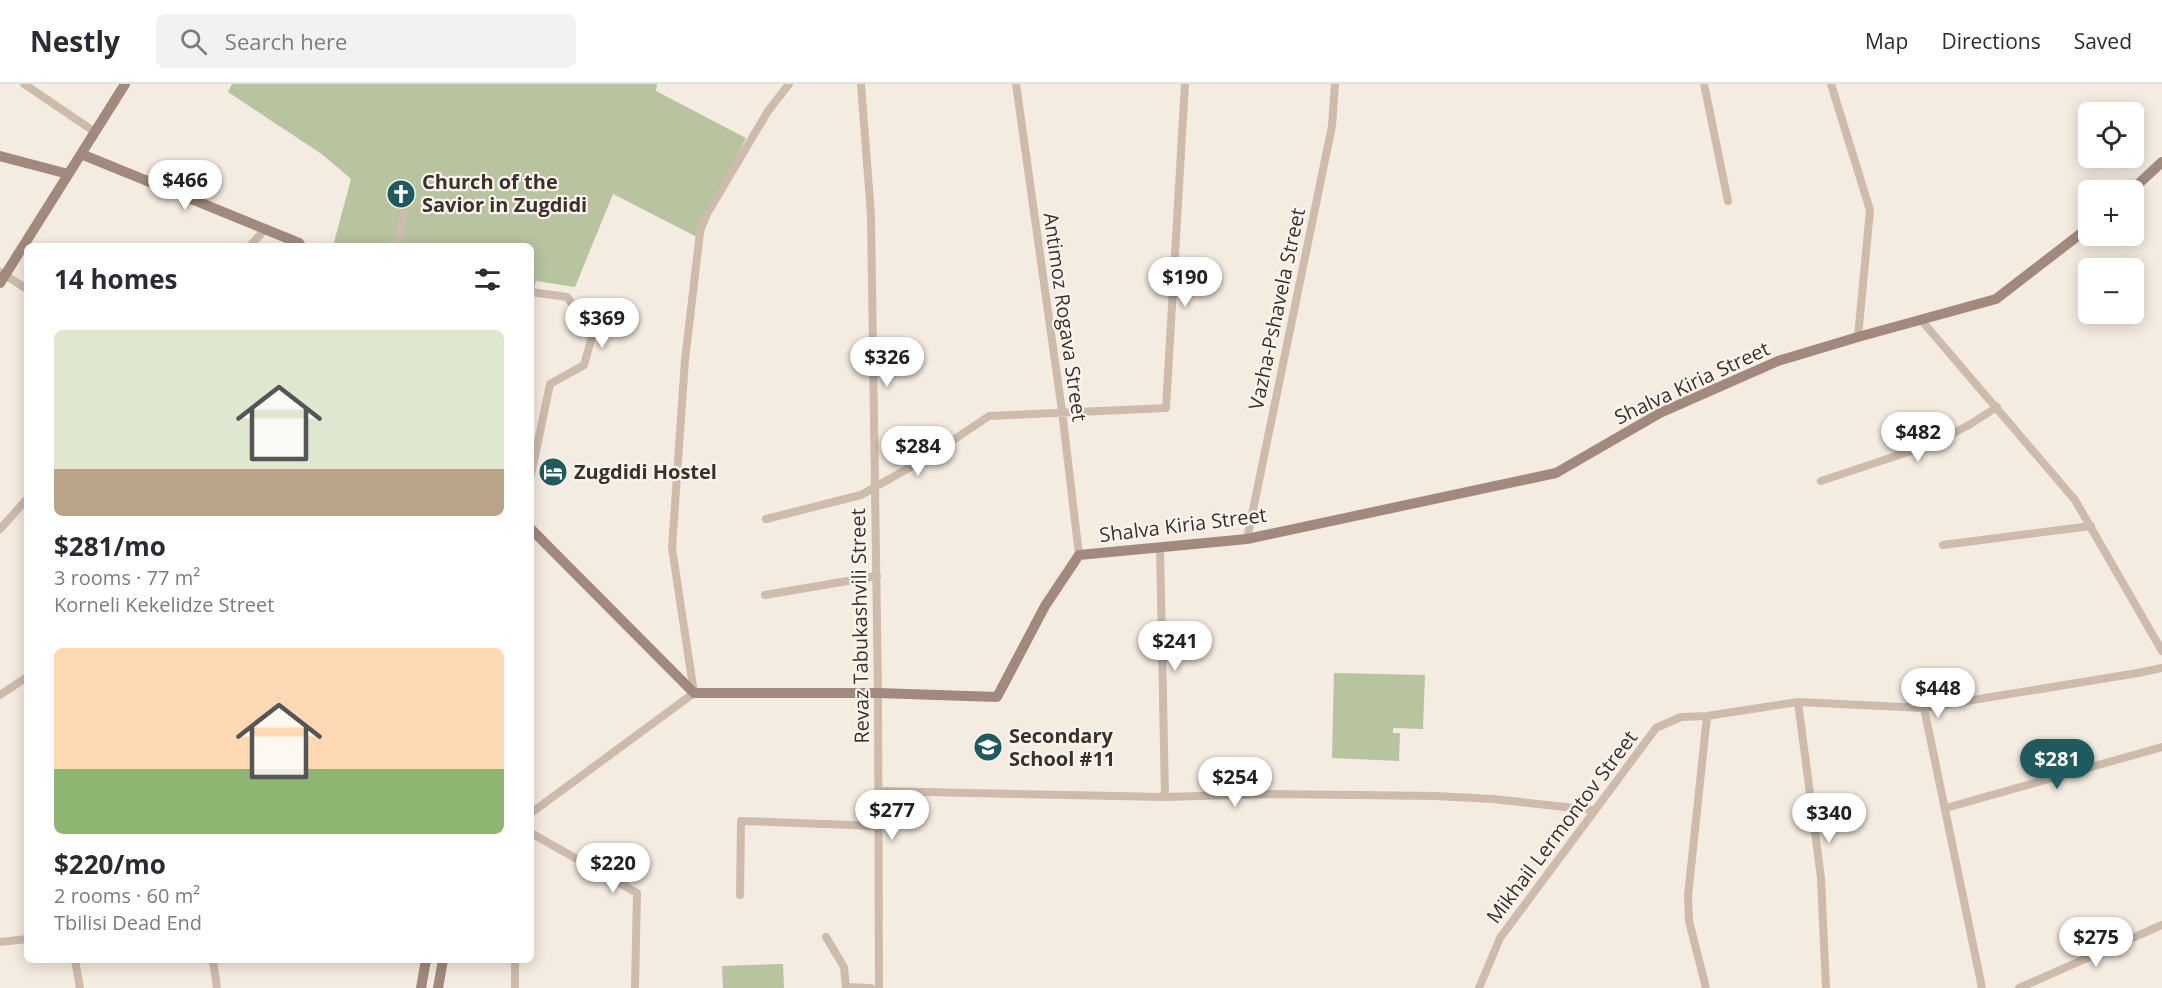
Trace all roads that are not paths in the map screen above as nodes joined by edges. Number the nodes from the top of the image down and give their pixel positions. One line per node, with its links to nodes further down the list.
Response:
1 (24, 84): 10 (street)
2 (125, 84): 10 (street)
3 (789, 84): 47 (street)
4 (861, 84): 32 (street, Revaz Tabukashvili Street)
5 (1017, 84): 29 (street, Antimoz Rogava Street)
6 (1185, 84): 29 (street)
7 (1335, 84): 38 (street, Vazha-Pshavela Street)
8 (1704, 84): 16 (street)
9 (1831, 84): 27 (street)
10 (95, 132): 11 (street)
11 (81, 154): 14 (street); 18 (street)
12 (0, 156): 14 (street)
13 (2162, 162): 15 (street)
14 (68, 174): 23 (street)
15 (2143, 180)
16 (1728, 201)
17 (404, 213): 22 (street)
18 (266, 228): 20 (street); 21 (street)
19 (2078, 236): 26 (street, Shalva Kiria Street)
20 (253, 243)
21 (298, 243)
22 (398, 243)
23 (2, 276): 24 (street)
24 (24, 287)
25 (534, 292): 30 (street)
26 (1922, 321): 27 (street, Shalva Kiria Street); 28 (street)
27 (1858, 337): 38 (street, Shalva Kiria Street)
28 (1997, 407): 31 (street); 35 (street)
29 (1062, 411): 32 (street); 41 (street, Antimoz Rogava Street)
30 (534, 461)
31 (1821, 481)
32 (876, 488): 34 (street); 42 (street, Revaz Tabukashvili Street)
33 (24, 502): 36 (street)
34 (766, 519)
35 (2091, 526): 39 (street); 44 (street)
36 (0, 529)
37 (534, 532): 47 (street)
38 (1247, 539): 40 (street, Shalva Kiria Street)
39 (1943, 545)
40 (1160, 547): 41 (street, Shalva Kiria Street); 55 (street)
41 (1079, 555): 48 (street, Shalva Kiria Street)
42 (877, 576): 43 (street); 48 (street, Revaz Tabukashvili Street)
43 (765, 595)
44 (2162, 651)
45 (2162, 668): 51 (street, Mikhail Lermontov Street)
46 (24, 679): 49 (street)
47 (693, 693): 48 (street, Shalva Kiria Street); 58 (street)
48 (878, 693): 54 (street, Revaz Tabukashvili Street)
49 (0, 695)
50 (1798, 702): 51 (street, Mikhail Lermontov Street); 52 (street, Mikhail Lermontov Street); 82 (street)
51 (1924, 708): 56 (street)
52 (1707, 716): 57 (street, Mikhail Lermontov Street); 81 (street)
53 (2162, 747): 56 (street)
54 (878, 791): 55 (street); 59 (street, Revaz Tabukashvili Street)
55 (1165, 797): 57 (street)
56 (1946, 808): 83 (street)
57 (1593, 810): 80 (street, Mikhail Lermontov Street)
58 (534, 811)
59 (879, 826): 61 (street); 79 (street, Revaz Tabukashvili Street)
60 (534, 835): 77 (street)
61 (740, 895)
62 (2162, 925): 84 (street)
63 (826, 938): 71 (street)
64 (24, 939): 65 (street)
65 (0, 942)
66 (76, 963): 72 (street)
67 (213, 963): 73 (street)
68 (425, 963): 74 (street)
69 (442, 963): 75 (street)
70 (515, 963): 76 (street)
71 (846, 987): 78 (street)
72 (80, 988)
73 (217, 988)
74 (421, 988)
75 (438, 988)
76 (515, 988)
77 (635, 988)
78 (871, 988)
79 (879, 988)
80 (1479, 988)
81 (1706, 988)
82 (1826, 988)
83 (1982, 988)
84 (2019, 988)

